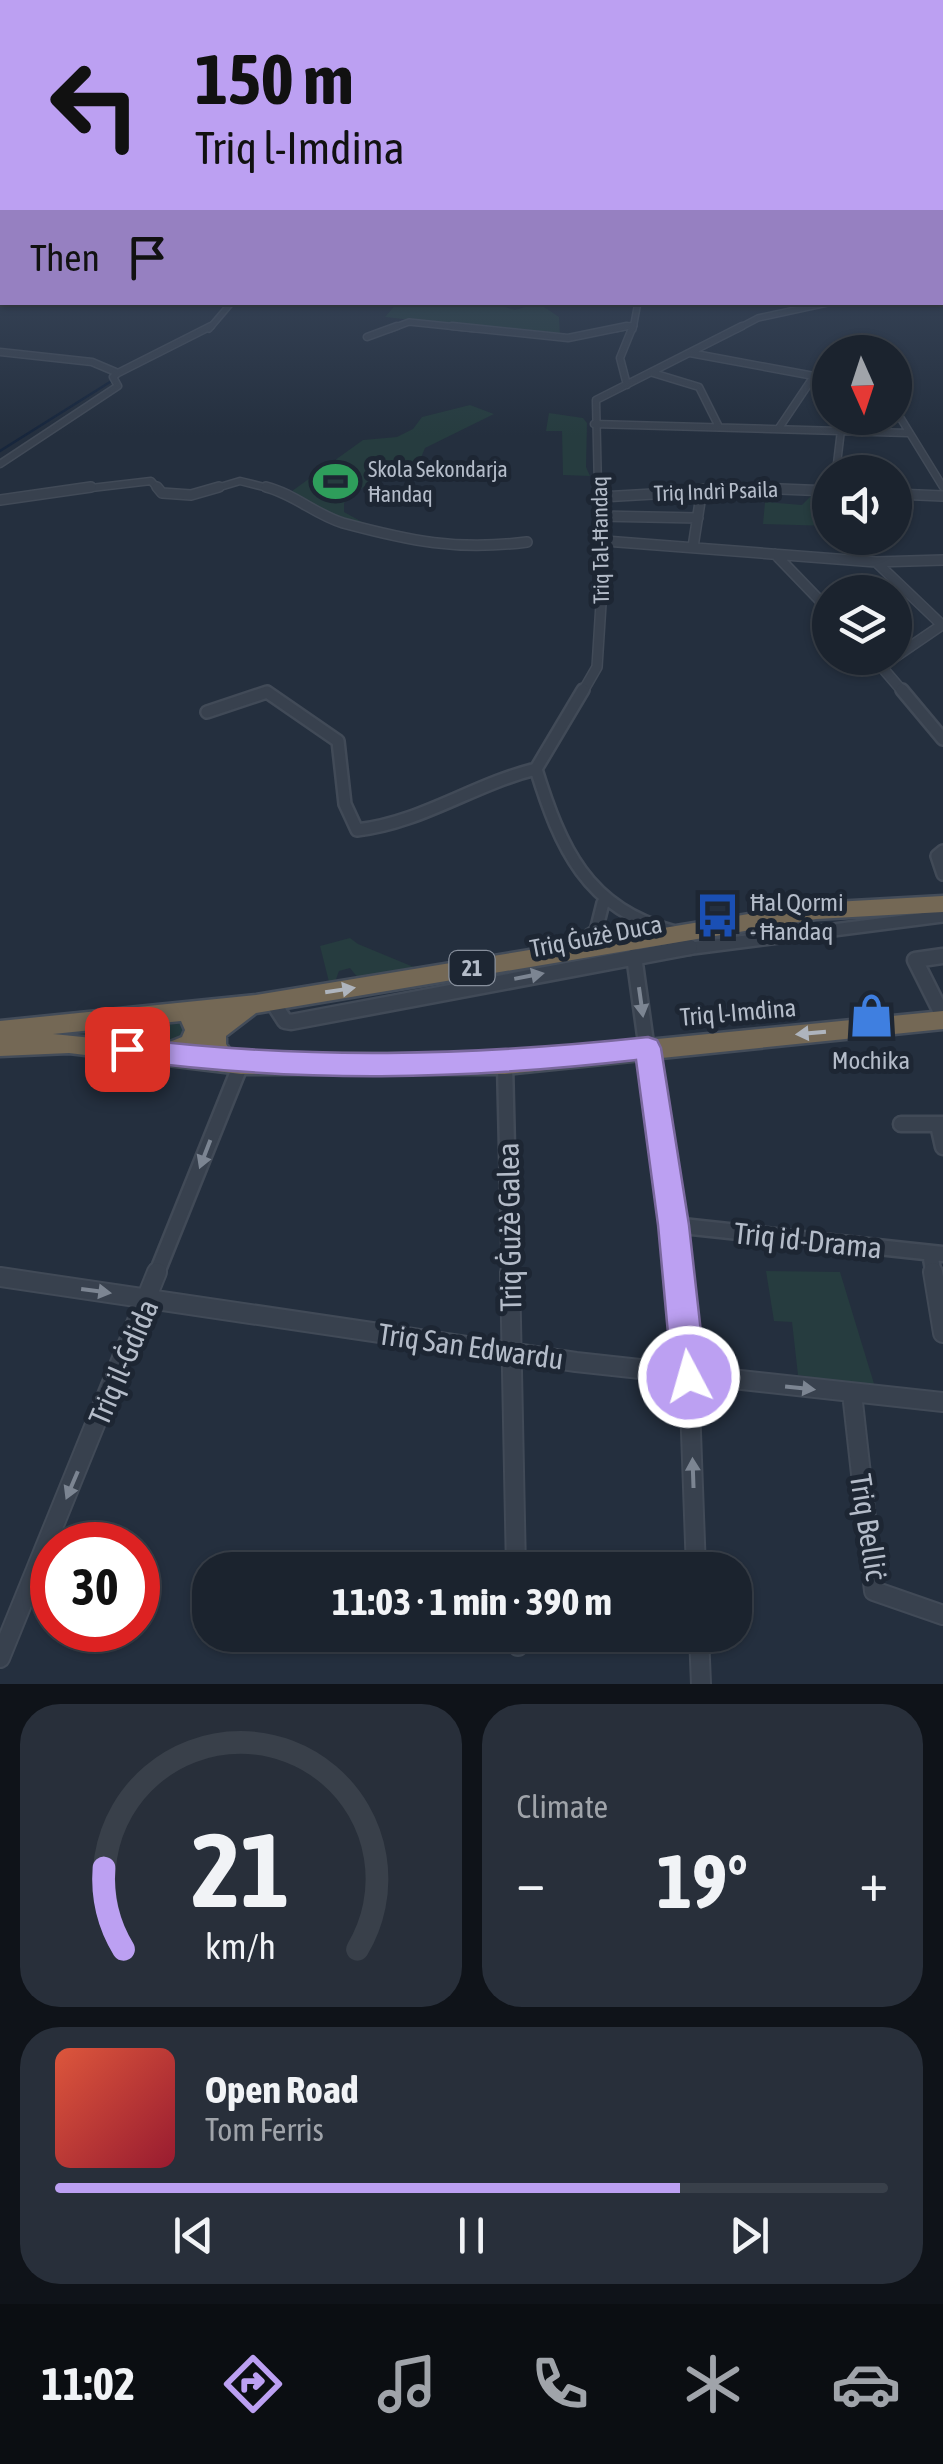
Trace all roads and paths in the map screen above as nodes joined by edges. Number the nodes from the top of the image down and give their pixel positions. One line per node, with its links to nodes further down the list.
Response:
1 (229, 305): 9 (street)
2 (637, 305): 4 (street)
3 (818, 305): 7 (street)
4 (634, 326): 5 (street); 10 (street)
5 (367, 337)
6 (0, 352): 9 (street)
7 (690, 352): 8 (street); 13 (street)
8 (652, 373): 10 (street); 12 (street)
9 (116, 375): 16 (street)
10 (627, 385): 11 (street)
11 (594, 424): 12 (street); 22 (street, Triq Tal-Ħandaq)
12 (719, 428): 13 (street)
13 (780, 428): 14 (street)
14 (812, 429)
15 (910, 435): 17 (street)
16 (0, 464)
17 (943, 487)
18 (702, 490): 19 (street, Triq Indrì Psaila); 22 (street, Triq Indrì Psaila); 25 (street)
19 (812, 491)
20 (912, 495): 21 (street)
21 (943, 496)
22 (601, 497): 24 (street, Triq Tal-Ħandaq)
23 (0, 500): 27 (street)
24 (600, 516): 25 (street); 26 (street, Triq Tal-Ħandaq)
25 (698, 518): 28 (street)
26 (605, 541): 28 (street); 39 (street, Triq Tal-Ħandaq)
27 (527, 542)
28 (693, 547): 29 (street)
29 (775, 554): 31 (street); 33 (street)
30 (943, 560): 31 (street)
31 (876, 562): 32 (street)
32 (890, 575)
33 (812, 593)
34 (912, 596): 35 (street)
35 (912, 645)
36 (889, 675): 38 (street)
37 (208, 712): 39 (street)
38 (943, 739)
39 (536, 769): 42 (street)
40 (943, 852): 41 (street)
41 (943, 874)
42 (603, 903): 46 (street); 48 (street)
43 (943, 904): 44 (highway, Triq Ġużè Duca / 21)
44 (816, 911): 46 (highway, Triq Ġużè Duca / 21); 47 (highway)
45 (943, 916): 47 (street, Triq Ġużè Duca)
46 (681, 932): 48 (highway, Triq Ġużè Duca / 21)
47 (786, 932): 49 (street, Triq Ġużè Duca)
48 (554, 954): 51 (highway, Triq Ġużè Duca / 21, one-way to 48)
49 (634, 956): 51 (street, Triq Ġużè Duca, one-way to 49); 56 (street, one-way to 56)
50 (943, 956): 53 (street)
51 (264, 1002): 52 (highway, Triq Ġużè Duca / 21); 58 (highway)
52 (187, 1012): 54 (highway, Triq Ġużè Duca / 21); 57 (highway)
53 (943, 1018): 56 (highway, Triq l-Imdina, one-way to 56)
54 (0, 1030)
55 (0, 1046): 57 (highway, Triq l-Imdina)
56 (648, 1048): 59 (highway, Triq l-Imdina); 63 (street)
57 (164, 1051): 58 (highway, Triq l-Imdina)
58 (232, 1062): 59 (highway, Triq l-Imdina); 66 (street, Triq il-Ġdida, one-way to 66)
59 (504, 1064): 68 (street, Triq Ġużè Galea)
60 (901, 1124): 61 (street)
61 (940, 1124): 62 (street)
62 (943, 1148)
63 (674, 1225): 64 (street, Triq id-Drama); 69 (street)
64 (936, 1254): 67 (street)
65 (0, 1276): 66 (street, Triq San Edwardu, one-way to 66)
66 (149, 1298): 68 (street, Triq San Edwardu); 76 (street, Triq il-Ġdida, one-way to 76)
67 (943, 1333)
68 (510, 1353): 69 (street, Triq San Edwardu); 72 (street, Triq Ġużè Galea)
69 (689, 1377): 70 (street, Triq San Edwardu, one-way to 70); 73 (street, one-way to 69)
70 (852, 1394): 71 (street, Triq San Edwardu); 74 (street, Triq Belliċ)
71 (943, 1402)
72 (516, 1552)
73 (695, 1552)
74 (943, 1616)
75 (699, 1652): 77 (street)
76 (0, 1658)
77 (700, 1684)

